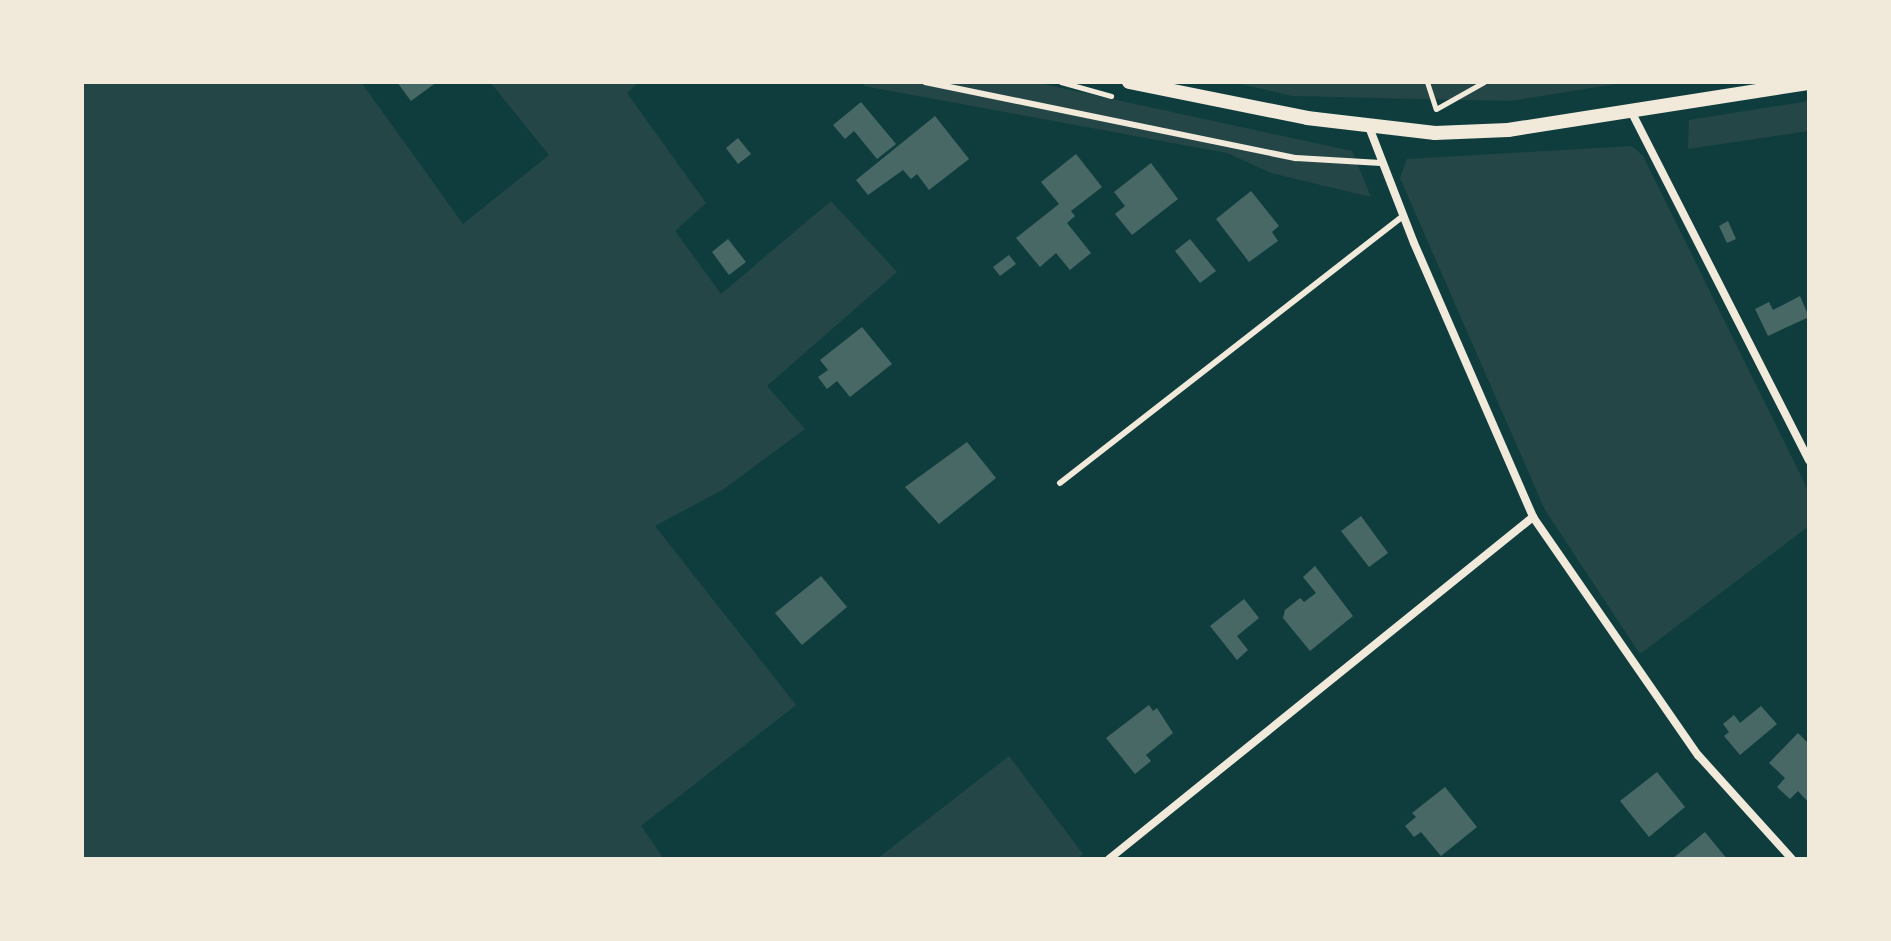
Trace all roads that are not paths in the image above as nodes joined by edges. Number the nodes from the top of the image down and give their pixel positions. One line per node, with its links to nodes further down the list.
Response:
1 (925, 82): 6 (lane)
2 (1129, 82): 5 (street)
3 (1809, 83): 4 (street)
4 (1632, 113): 5 (street); 8 (street)
5 (1369, 127): 6 (street)
6 (1381, 163): 7 (street)
7 (1403, 216): 9 (lane); 10 (street)
8 (1809, 460)
9 (1060, 483)
10 (1533, 517): 11 (street); 12 (street)
11 (1109, 859)
12 (1792, 859)

